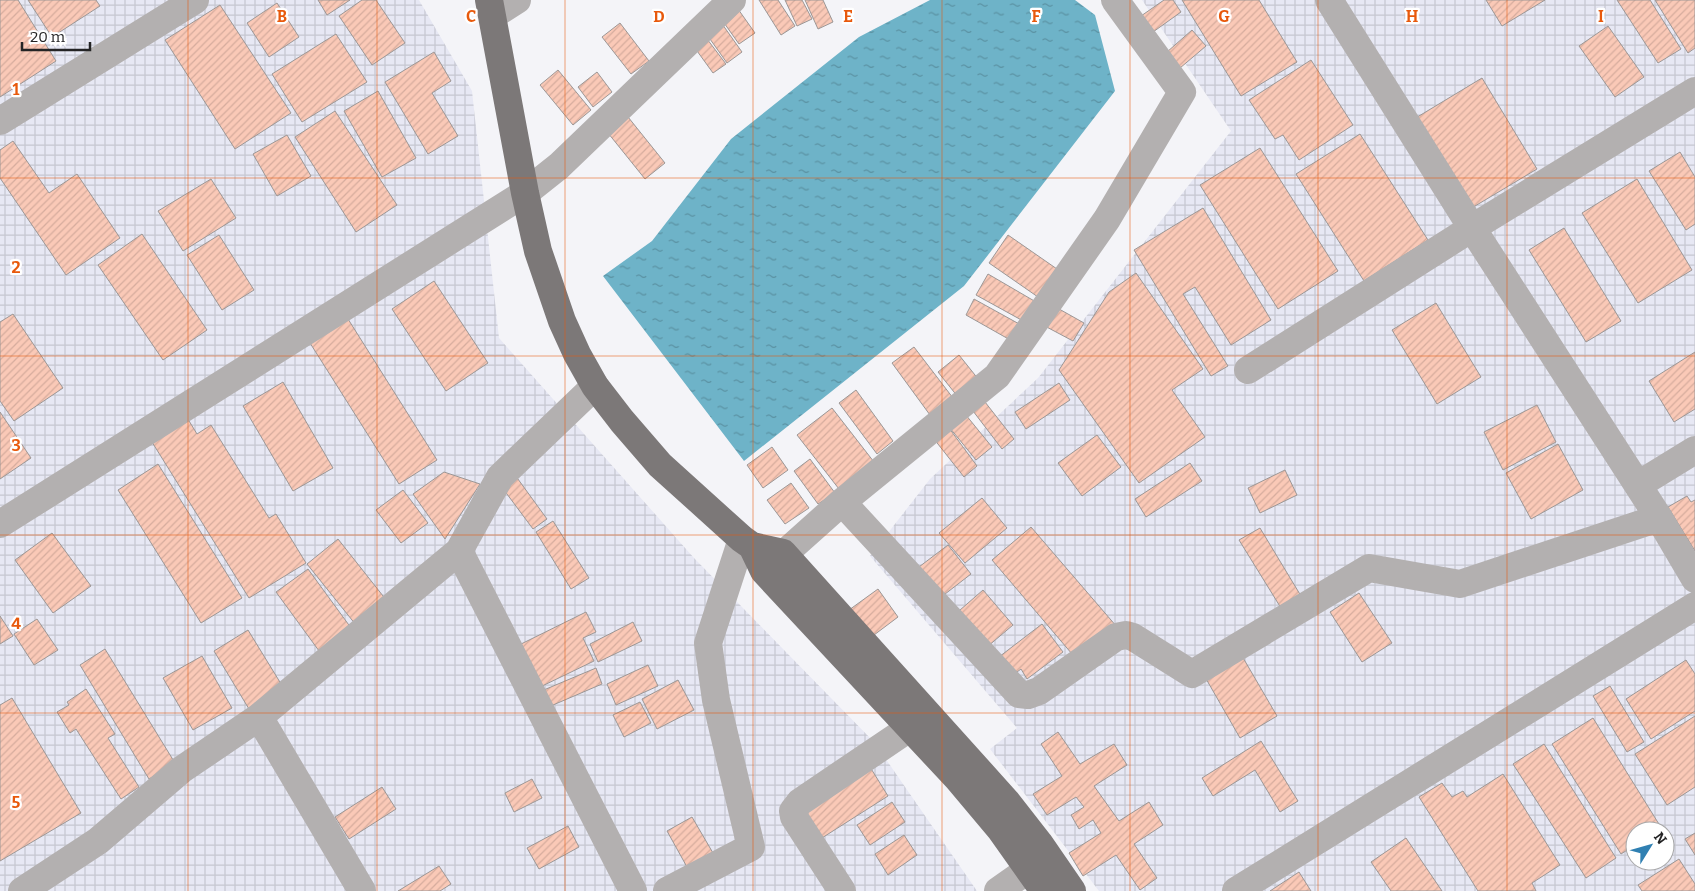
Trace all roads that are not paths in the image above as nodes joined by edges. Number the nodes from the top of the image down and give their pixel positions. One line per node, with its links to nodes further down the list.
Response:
1 (195, 0): 8 (street)
2 (517, 0): 6 (street)
3 (732, 0): 9 (street)
4 (1115, 0): 15 (street)
5 (1329, 0): 10 (street)
6 (491, 8): 9 (main road)
7 (1695, 91): 10 (street)
8 (0, 122)
9 (525, 193): 12 (main road); 17 (street)
10 (1472, 228): 11 (street); 14 (street)
11 (1248, 370)
12 (594, 386): 18 (main road); 19 (street)
13 (1695, 450): 14 (street)
14 (1638, 485): 16 (street)
15 (842, 502): 16 (street); 20 (street)
16 (1659, 518): 22 (street)
17 (0, 524)
18 (747, 542): 20 (main road); 21 (main road); 30 (street)
19 (459, 551): 24 (street); 29 (street)
20 (783, 553): 21 (street); 33 (main road)
21 (764, 571): 25 (main road)
22 (1695, 580)
23 (1695, 606): 34 (street)
24 (259, 717): 27 (street); 28 (street)
25 (911, 727): 26 (main road); 31 (street)
26 (1037, 880): 32 (street)
27 (22, 891)
28 (362, 891)
29 (633, 891)
30 (667, 891)
31 (842, 891)
32 (998, 891)
33 (1072, 891)
34 (1236, 891)

